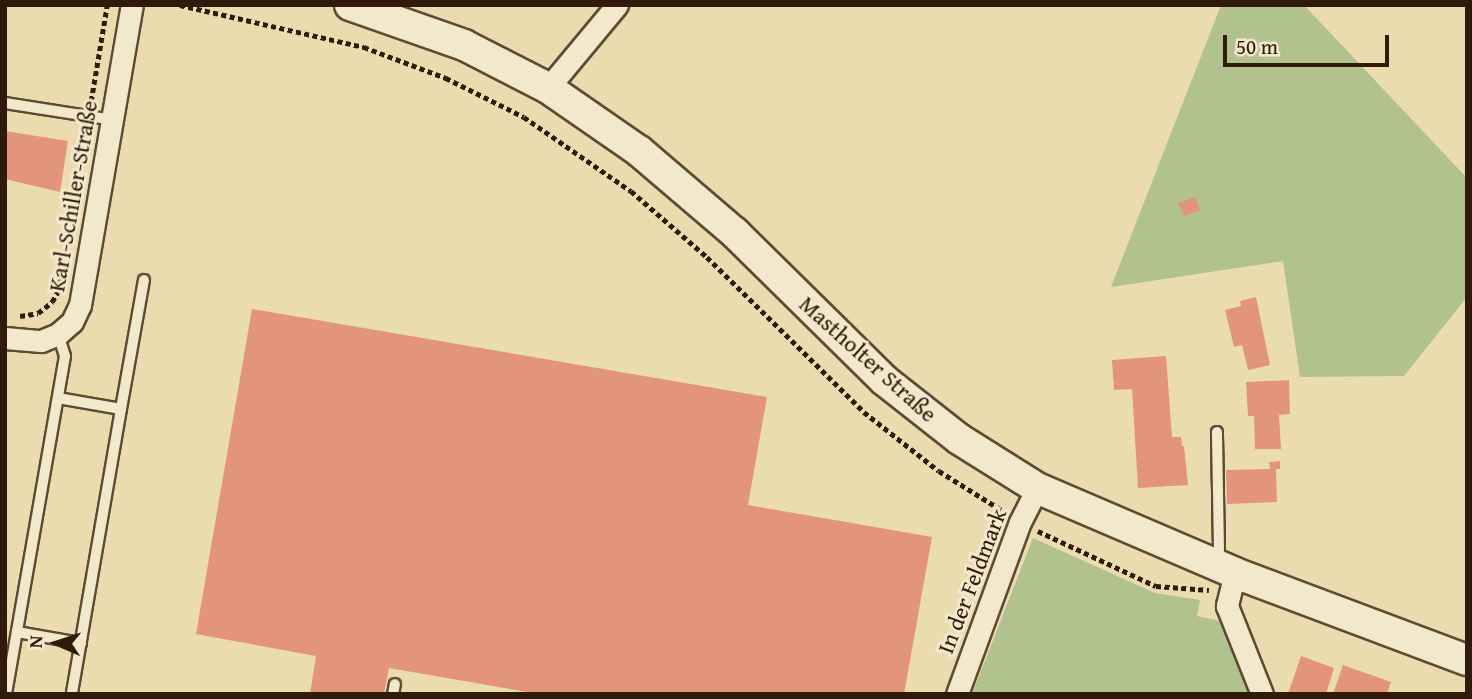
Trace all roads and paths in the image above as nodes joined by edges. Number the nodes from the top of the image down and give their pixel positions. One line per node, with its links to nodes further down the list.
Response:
1 (107, 5): 8 (path)
2 (132, 5): 10 (street, Karl-Schiller-Straße)
3 (180, 5): 9 (path)
4 (350, 5): 6 (main road, Mastholter Straße)
5 (617, 5): 6 (street)
6 (548, 89): 18 (main road, Mastholter Straße)
7 (5, 103): 8 (lane)
8 (88, 116): 10 (lane); 12 (path)
9 (524, 117)
10 (113, 120): 13 (street, Karl-Schiller-Straße)
11 (144, 280): 16 (lane)
12 (13, 315)
13 (58, 334): 14 (street); 15 (lane)
14 (5, 338)
15 (58, 398): 16 (lane); 20 (lane)
16 (121, 409): 21 (lane)
17 (1217, 432): 19 (lane)
18 (1037, 488): 19 (main road, Mastholter Straße); 25 (street, In der Feldmark)
19 (1225, 569): 22 (main road, Mastholter Straße); 26 (street)
20 (17, 632): 21 (lane); 23 (lane)
21 (81, 643): 24 (lane)
22 (1467, 660)
23 (6, 694)
24 (72, 694)
25 (957, 694)
26 (1262, 694)

